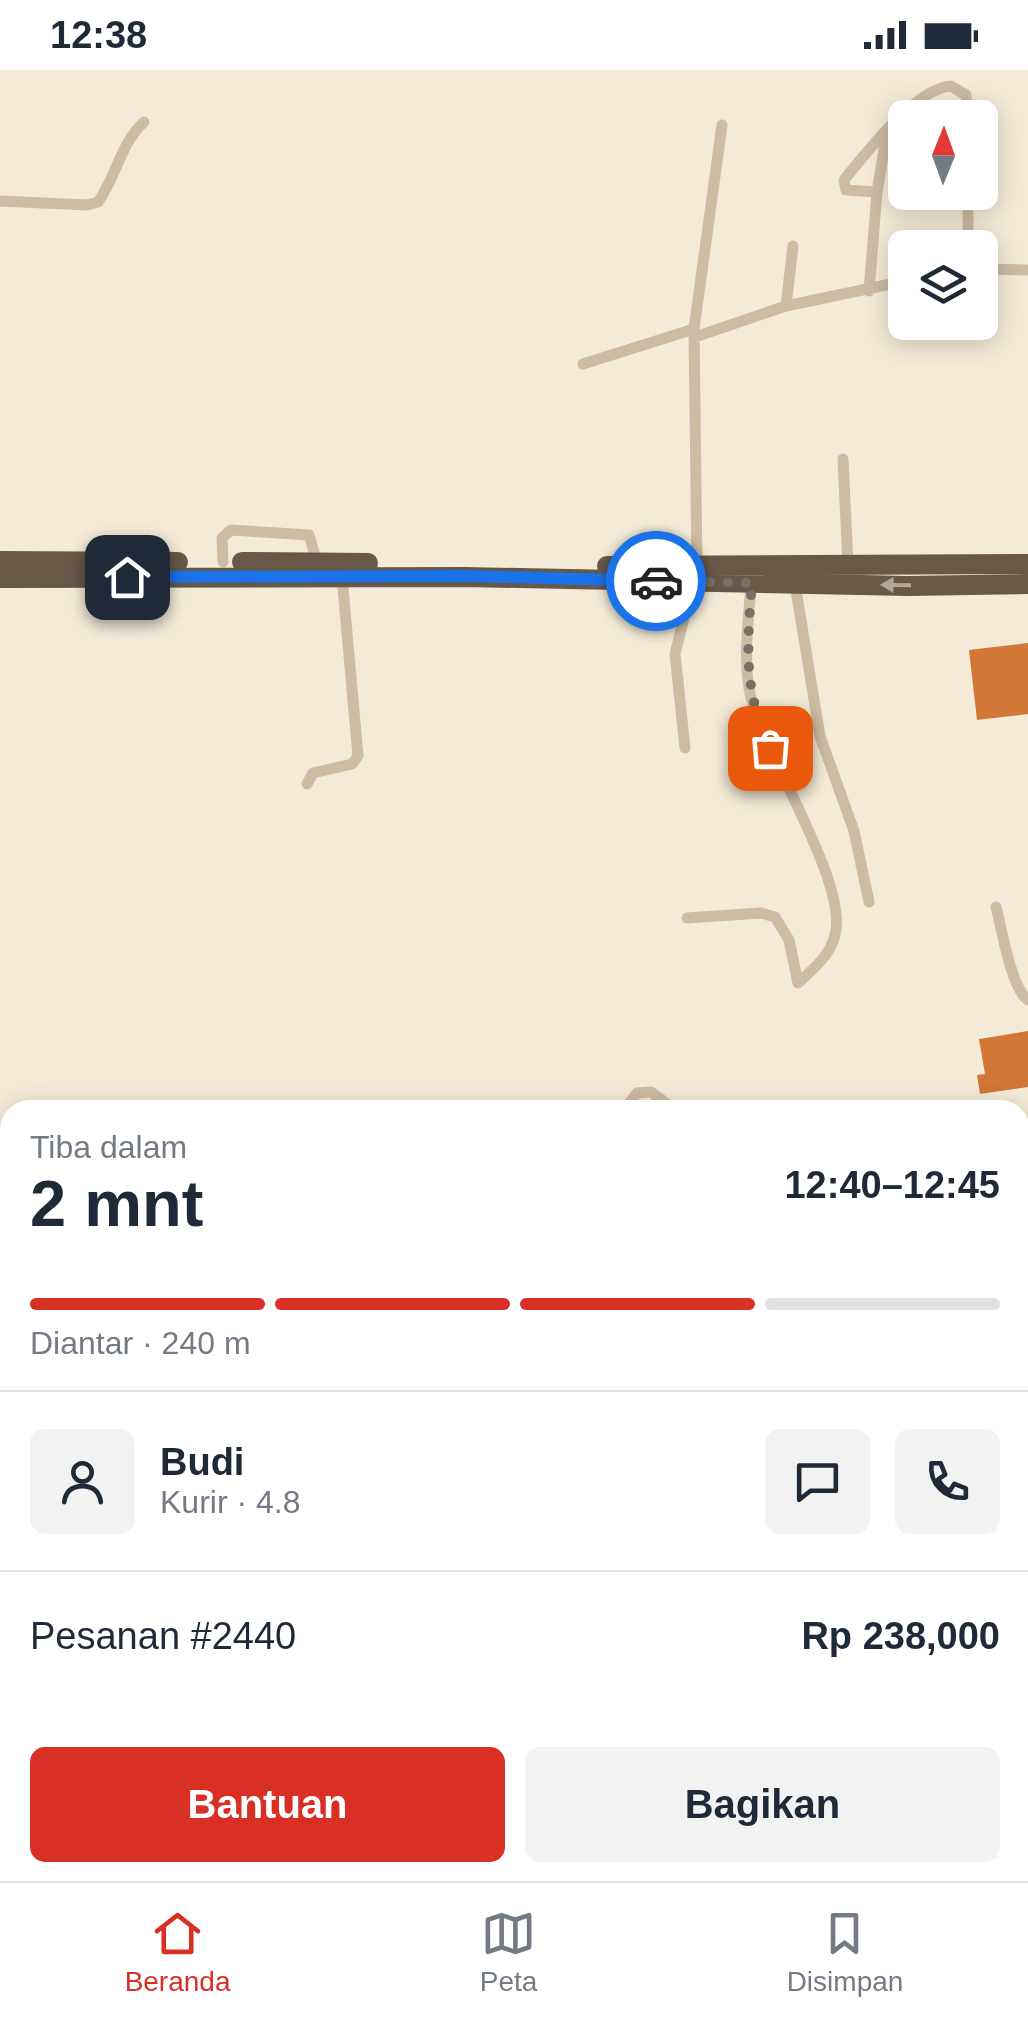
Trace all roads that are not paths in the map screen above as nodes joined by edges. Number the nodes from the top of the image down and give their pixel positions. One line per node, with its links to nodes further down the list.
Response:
1 (922, 100): 2 (street)
2 (966, 100)
3 (144, 122): 7 (street)
4 (722, 125): 14 (street)
5 (887, 132): 6 (street); 6 (street)
6 (877, 192): 12 (street)
7 (0, 201)
8 (793, 246): 13 (street)
9 (998, 269): 10 (street)
10 (1028, 270)
11 (888, 285): 12 (street)
12 (869, 291): 13 (street)
13 (786, 306): 14 (street)
14 (695, 333): 15 (street); 22 (street)
15 (584, 364)
16 (842, 460): 20 (street)
17 (0, 561): 18 (highway)
18 (223, 562): 19 (highway); 19 (street)
19 (317, 563): 22 (highway)
20 (848, 564): 22 (highway); 23 (highway)
21 (1028, 564): 23 (highway)
22 (695, 575): 24 (highway); 26 (highway); 29 (street)
23 (950, 575): 27 (highway, one-way to 27); 28 (highway)
24 (342, 577): 25 (highway); 30 (street)
25 (0, 578)
26 (752, 583): 27 (highway); 33 (street)
27 (796, 584): 31 (street)
28 (1028, 584)
29 (686, 748)
30 (308, 784)
31 (869, 902)
32 (996, 907): 34 (street)
33 (687, 918)
34 (1028, 1000)
35 (633, 1100): 36 (street)
36 (662, 1100)

